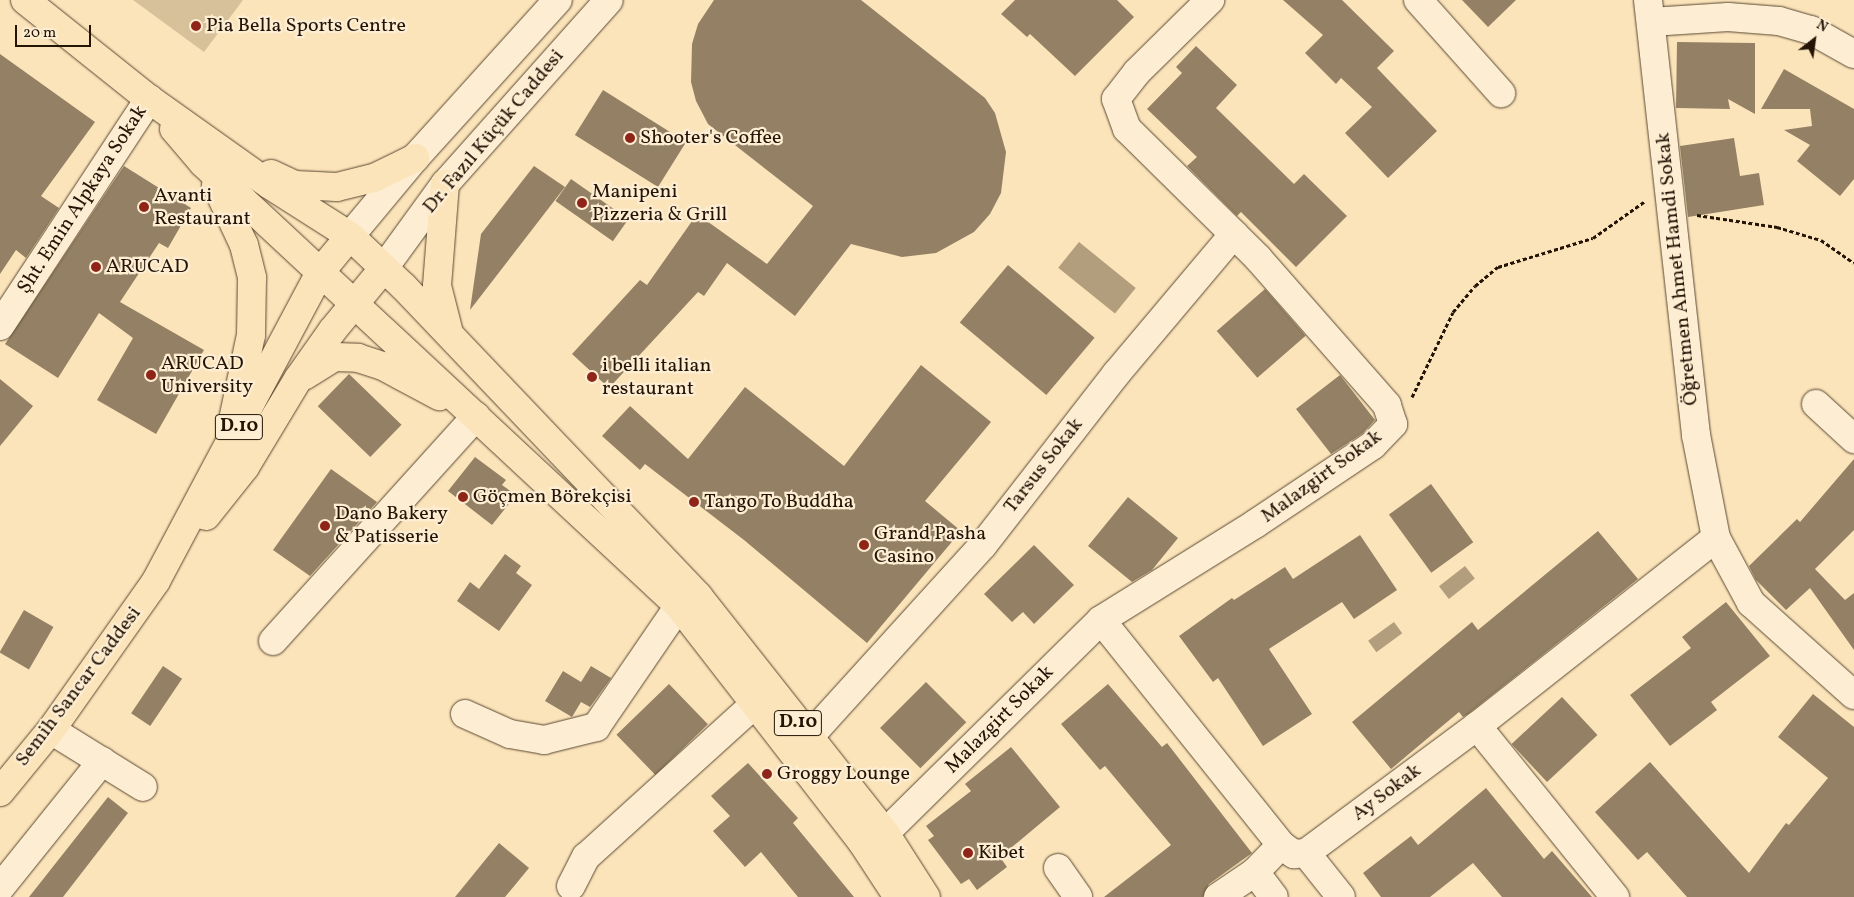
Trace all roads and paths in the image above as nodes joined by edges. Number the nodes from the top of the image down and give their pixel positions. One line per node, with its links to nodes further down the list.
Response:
1 (25, 0): 9 (main road)
2 (558, 0): 11 (street, Dr. Fazıl Küçük Caddesi)
3 (609, 0): 13 (street, Dr. Fazıl Küçük Caddesi)
4 (1210, 0): 15 (street, Malazgirt Sokak)
5 (1418, 0): 8 (street)
6 (1650, 11): 7 (street); 14 (street, Öğretmen Ahmet Hamdi Sokak)
7 (1854, 54)
8 (1501, 94)
9 (149, 99): 10 (main road); 12 (main road); 21 (street, Şht. Emin Alpkaya Sokak)
10 (230, 157): 11 (main road); 16 (main road)
11 (415, 158): 16 (street, Dr. Fazıl Küçük Caddesi)
12 (203, 163): 19 (main road); 28 (main road)
13 (445, 184): 18 (street, Dr. Fazıl Küçük Caddesi); 22 (main road)
14 (1670, 197): 17 (path); 26 (path); 29 (street, Öğretmen Ahmet Hamdi Sokak)
15 (1234, 234): 26 (street, Malazgirt Sokak); 40 (street, Tarsus Sokak)
16 (350, 236): 18 (main road, D.10); 19 (main road, D.10)
17 (1854, 263)
18 (384, 268): 20 (main road); 22 (main road, D.10)
19 (321, 271): 20 (main road); 28 (main road, D.10)
20 (354, 303): 23 (main road, D.10); 25 (main road, D.10)
21 (0, 326)
22 (449, 334): 30 (main road, D.10)
23 (298, 379): 25 (main road); 31 (main road, D.10)
24 (1816, 404): 27 (street)
25 (476, 416): 30 (main road, D.10); 34 (street)
26 (1393, 424): 33 (street, Malazgirt Sokak)
27 (1854, 439)
28 (227, 451): 31 (main road, D.10)
29 (1716, 538): 35 (street, Öğretmen Ahmet Hamdi Sokak); 38 (street, Ay Sokak)
30 (649, 563): 32 (main road, D.10); 40 (main road, D.10)
31 (156, 581): 39 (main road, Semih Sancar Caddesi / D.10)
32 (679, 606): 36 (main road, D.10); 37 (street)
33 (1101, 620): 44 (street, Malazgirt Sokak); 45 (street)
34 (274, 641)
35 (1854, 695)
36 (755, 704): 48 (street); 50 (main road, D.10)
37 (465, 714)
38 (1476, 726): 45 (street, Ay Sokak); 56 (street)
39 (51, 730): 41 (street); 43 (main road, Semih Sancar Caddesi / D.10)
40 (809, 737): 44 (main road, D.10)
41 (102, 761): 42 (street); 49 (street)
42 (144, 787)
43 (0, 792)
44 (885, 834): 51 (main road, D.10)
45 (1294, 849): 47 (street, Ay Sokak); 55 (street)
46 (1058, 868): 52 (street)
47 (1255, 872): 53 (street, Ay Sokak); 54 (street)
48 (571, 886)
49 (0, 888)
50 (898, 897)
51 (926, 897)
52 (1078, 897)
53 (1218, 897)
54 (1274, 897)
55 (1341, 897)
56 (1615, 897)

